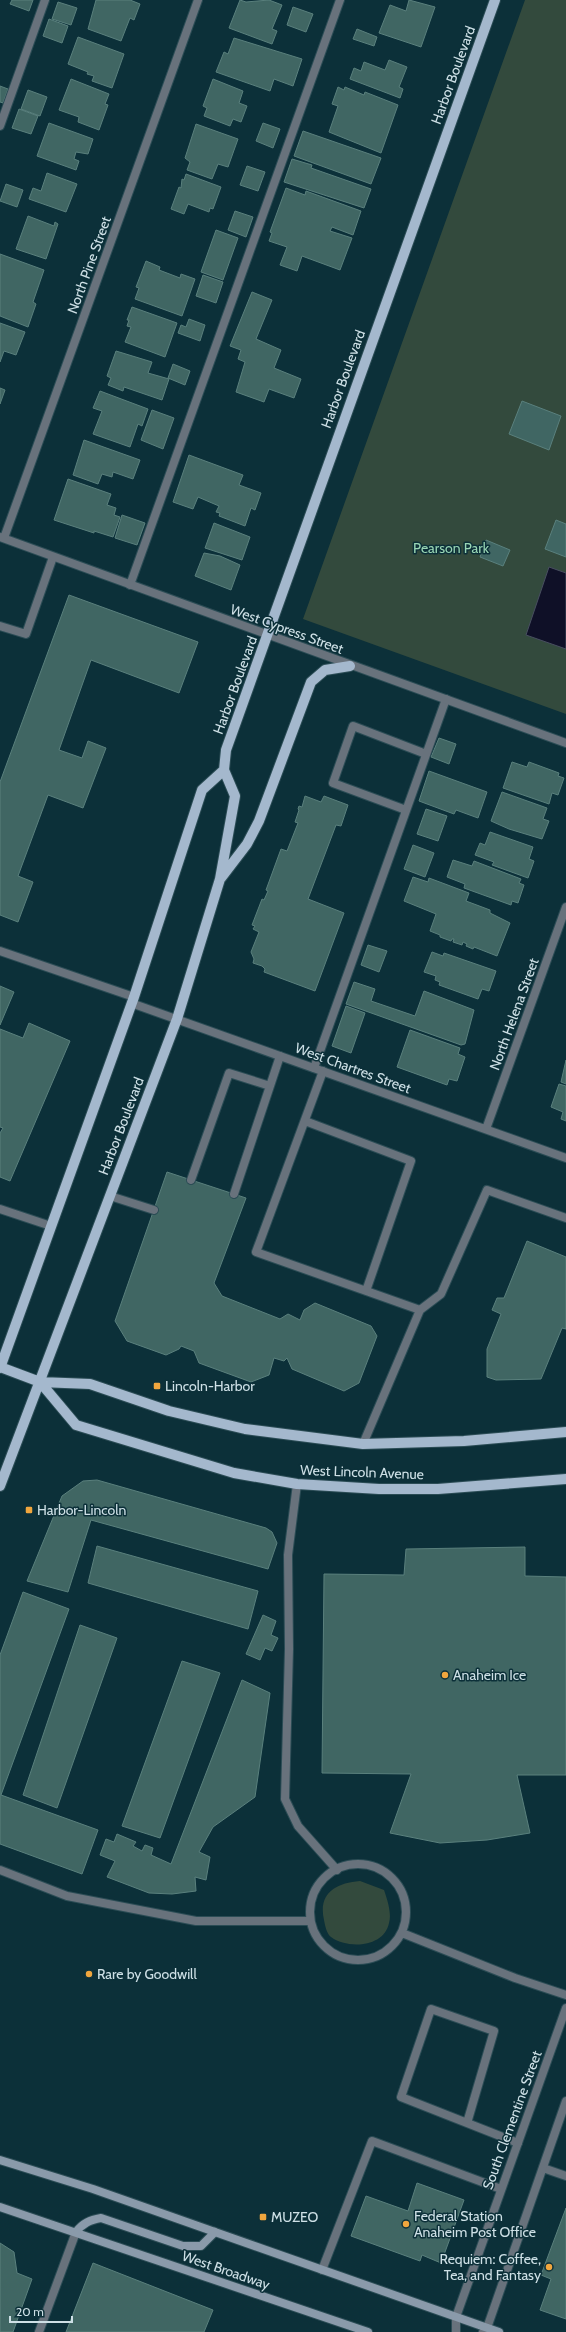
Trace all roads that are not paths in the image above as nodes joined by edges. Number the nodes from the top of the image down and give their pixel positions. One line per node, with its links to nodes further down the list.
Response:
1 (44, 0): 5 (street)
2 (198, 0): 6 (street, North Pine Street)
3 (340, 0): 8 (street)
4 (495, 0): 10 (main road, Harbor Boulevard)
5 (0, 126)
6 (2, 538): 7 (street, West Cypress Street)
7 (54, 557): 8 (street, West Cypress Street); 9 (street)
8 (130, 585): 10 (street, West Cypress Street)
9 (0, 626)
10 (268, 635): 11 (street, West Cypress Street); 15 (main road, Harbor Boulevard)
11 (350, 666): 12 (street, West Cypress Street); 17 (main road)
12 (446, 699): 13 (street, West Cypress Street); 14 (street)
13 (566, 743)
14 (426, 754): 16 (street); 16 (street)
15 (224, 770): 17 (main road, Harbor Boulevard); 20 (main road)
16 (406, 810): 23 (street)
17 (220, 879): 21 (main road, Harbor Boulevard)
18 (566, 907): 27 (street, North Helena Street)
19 (0, 951): 20 (street, West Chartres Street)
20 (133, 1000): 21 (street, West Chartres Street); 35 (main road)
21 (177, 1019): 22 (street, West Chartres Street); 31 (main road, Harbor Boulevard)
22 (280, 1056): 23 (street, West Chartres Street); 25 (street)
23 (314, 1068): 24 (street, West Chartres Street)
24 (323, 1072): 26 (street); 27 (street, West Chartres Street)
25 (270, 1086): 29 (street); 30 (street)
26 (305, 1121): 36 (street); 36 (street)
27 (486, 1129): 28 (street, West Chartres Street)
28 (566, 1158)
29 (191, 1180)
30 (234, 1194)
31 (110, 1196): 33 (street); 39 (main road, Harbor Boulevard)
32 (0, 1209): 35 (street)
33 (154, 1210)
34 (566, 1218): 37 (street)
35 (51, 1226): 38 (main road)
36 (366, 1291): 37 (street)
37 (420, 1310): 41 (street)
38 (0, 1368): 39 (main road, West Lincoln Avenue)
39 (40, 1382): 41 (main road, West Lincoln Avenue); 43 (main road, West Lincoln Avenue); 44 (main road, Harbor Boulevard)
40 (566, 1432): 41 (main road, West Lincoln Avenue)
41 (363, 1444)
42 (566, 1479): 43 (main road, West Lincoln Avenue)
43 (297, 1484): 46 (street)
44 (0, 1486)
45 (0, 1870): 47 (street)
46 (337, 1870): 47 (street); 48 (street)
47 (310, 1921): 48 (street)
48 (402, 1933): 49 (street)
49 (566, 1995)
50 (566, 2008): 53 (street, South Clementine Street)
51 (566, 2101): 55 (street)
52 (467, 2123): 52 (street); 53 (street)
53 (518, 2143): 57 (street, South Clementine Street)
54 (0, 2160): 60 (main road)
55 (543, 2168): 56 (street); 63 (street)
56 (566, 2176)
57 (501, 2189): 61 (street); 62 (street, South Clementine Street)
58 (0, 2207): 59 (main road, West Broadway)
59 (76, 2232): 60 (main road, West Broadway); 64 (street); 65 (main road, West Broadway)
60 (215, 2232): 61 (main road)
61 (322, 2270): 62 (main road)
62 (456, 2317): 63 (main road); 66 (street, South Clementine Street)
63 (485, 2330): 67 (main road)
64 (39, 2332)
65 (368, 2332)
66 (456, 2332)
67 (499, 2332)

